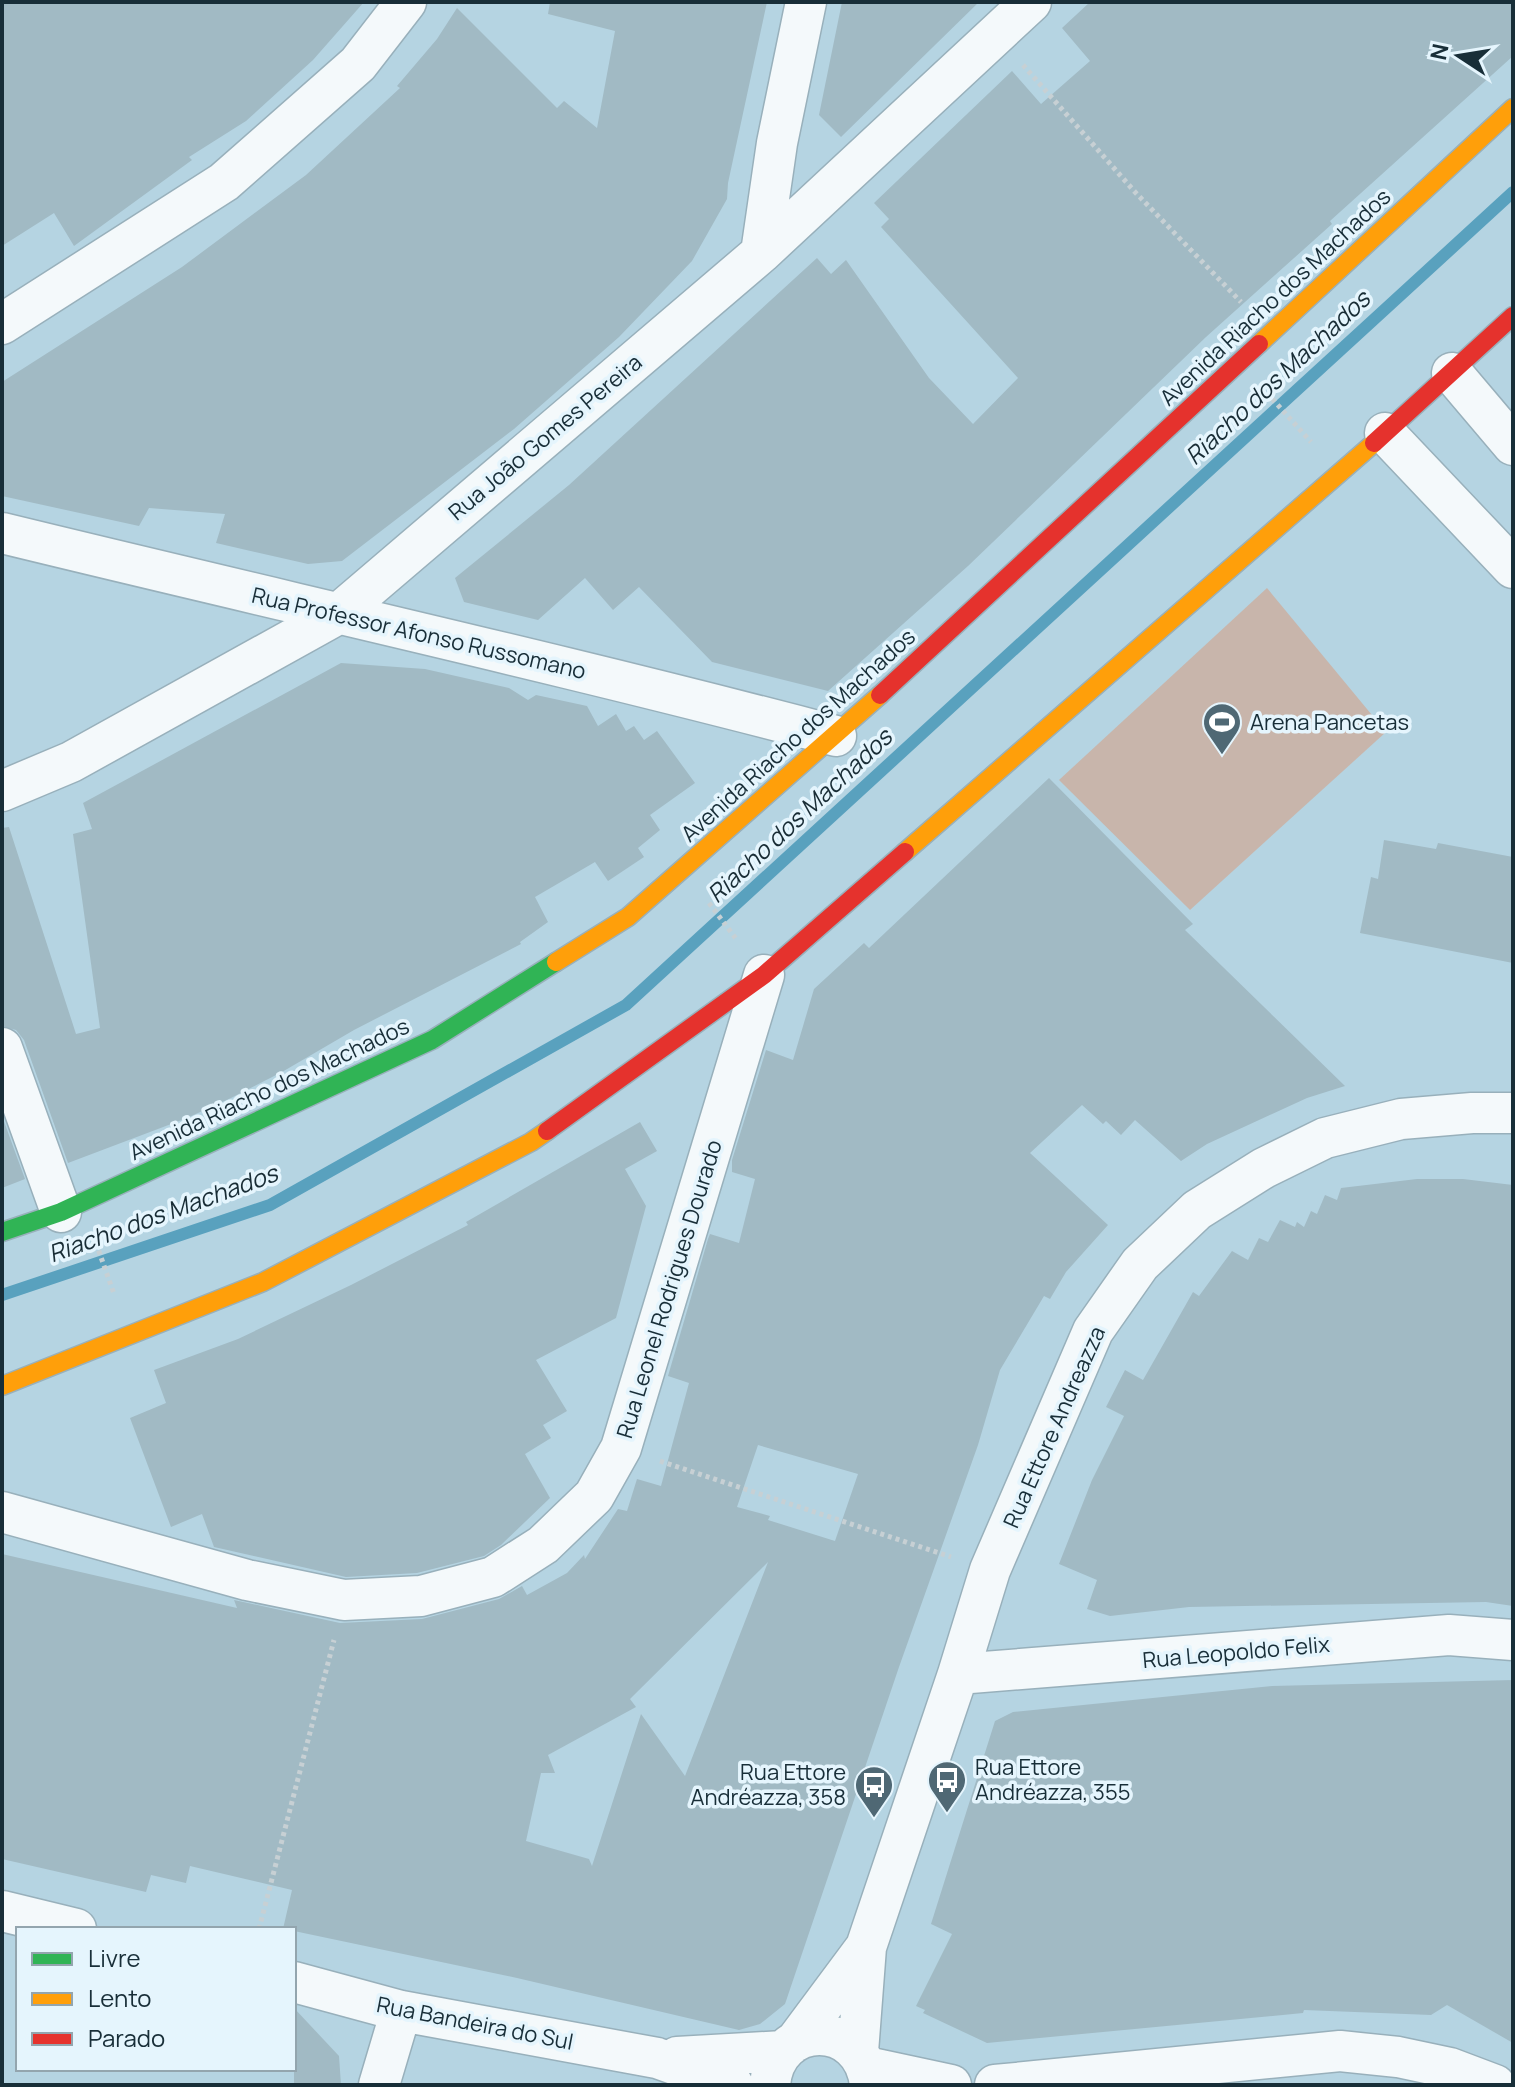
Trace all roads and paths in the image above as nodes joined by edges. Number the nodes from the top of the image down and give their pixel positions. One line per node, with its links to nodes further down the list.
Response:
1 (406, 2): 8 (street)
2 (806, 2): 6 (street)
3 (1031, 2): 4 (street, Rua João Gomes Pereira)
4 (996, 34): 6 (street, Rua João Gomes Pereira); 9 (path)
5 (1513, 108): 9 (street, Avenida Riacho dos Machados)
6 (761, 253): 17 (street, Rua João Gomes Pereira)
7 (1513, 316): 10 (street)
8 (2, 324)
9 (1271, 334): 18 (street, Avenida Riacho dos Machados)
10 (1452, 373): 12 (street); 14 (street)
11 (1266, 392): 13 (path)
12 (1385, 433): 16 (street); 21 (street)
13 (1311, 443)
14 (1513, 445)
15 (2, 533): 17 (street, Rua Professor Afonso Russomano)
16 (1513, 568)
17 (338, 614): 18 (street, Rua Professor Afonso Russomano); 19 (street, Rua João Gomes Pereira)
18 (836, 736): 24 (street, Avenida Riacho dos Machados)
19 (2, 791)
20 (707, 901): 21 (path)
21 (753, 960): 28 (street); 29 (street, Rua Leonel Rodrigues Dourado)
22 (2, 1048): 24 (street)
23 (1513, 1113): 31 (street, Rua Ettore Andreazza)
24 (61, 1212): 25 (street, Avenida Riacho dos Machados)
25 (2, 1232)
26 (95, 1241): 27 (path)
27 (116, 1299)
28 (2, 1386)
29 (621, 1448): 31 (path); 32 (street, Rua Leonel Rodrigues Dourado)
30 (2, 1512): 32 (street, Rua Leonel Rodrigues Dourado)
31 (990, 1570): 34 (street, Rua Ettore Andreazza)
32 (344, 1600): 37 (path)
33 (1513, 1640): 34 (street, Rua Leopoldo Felix)
34 (958, 1674): 38 (street, Rua Ettore Andreazza)
35 (2, 1911): 36 (street)
36 (68, 1927)
37 (260, 1927)
38 (866, 1947): 42 (street, Rua Ettore Andreazza); 43 (street, Rua Ettore Andreazza)
39 (296, 1983): 40 (street, Rua Bandeira do Sul)
40 (401, 2011): 41 (street, Rua Bandeira do Sul); 44 (street)
41 (657, 2058): 42 (street, Rua Bandeira do Sul); 45 (street, Rua Bandeira do Sul)
42 (783, 2059): 43 (street, Rua Bandeira do Sul)
43 (865, 2068): 46 (street)
44 (379, 2085)
45 (733, 2085)
46 (951, 2085)
47 (995, 2085): 48 (street)
48 (1495, 2085)

